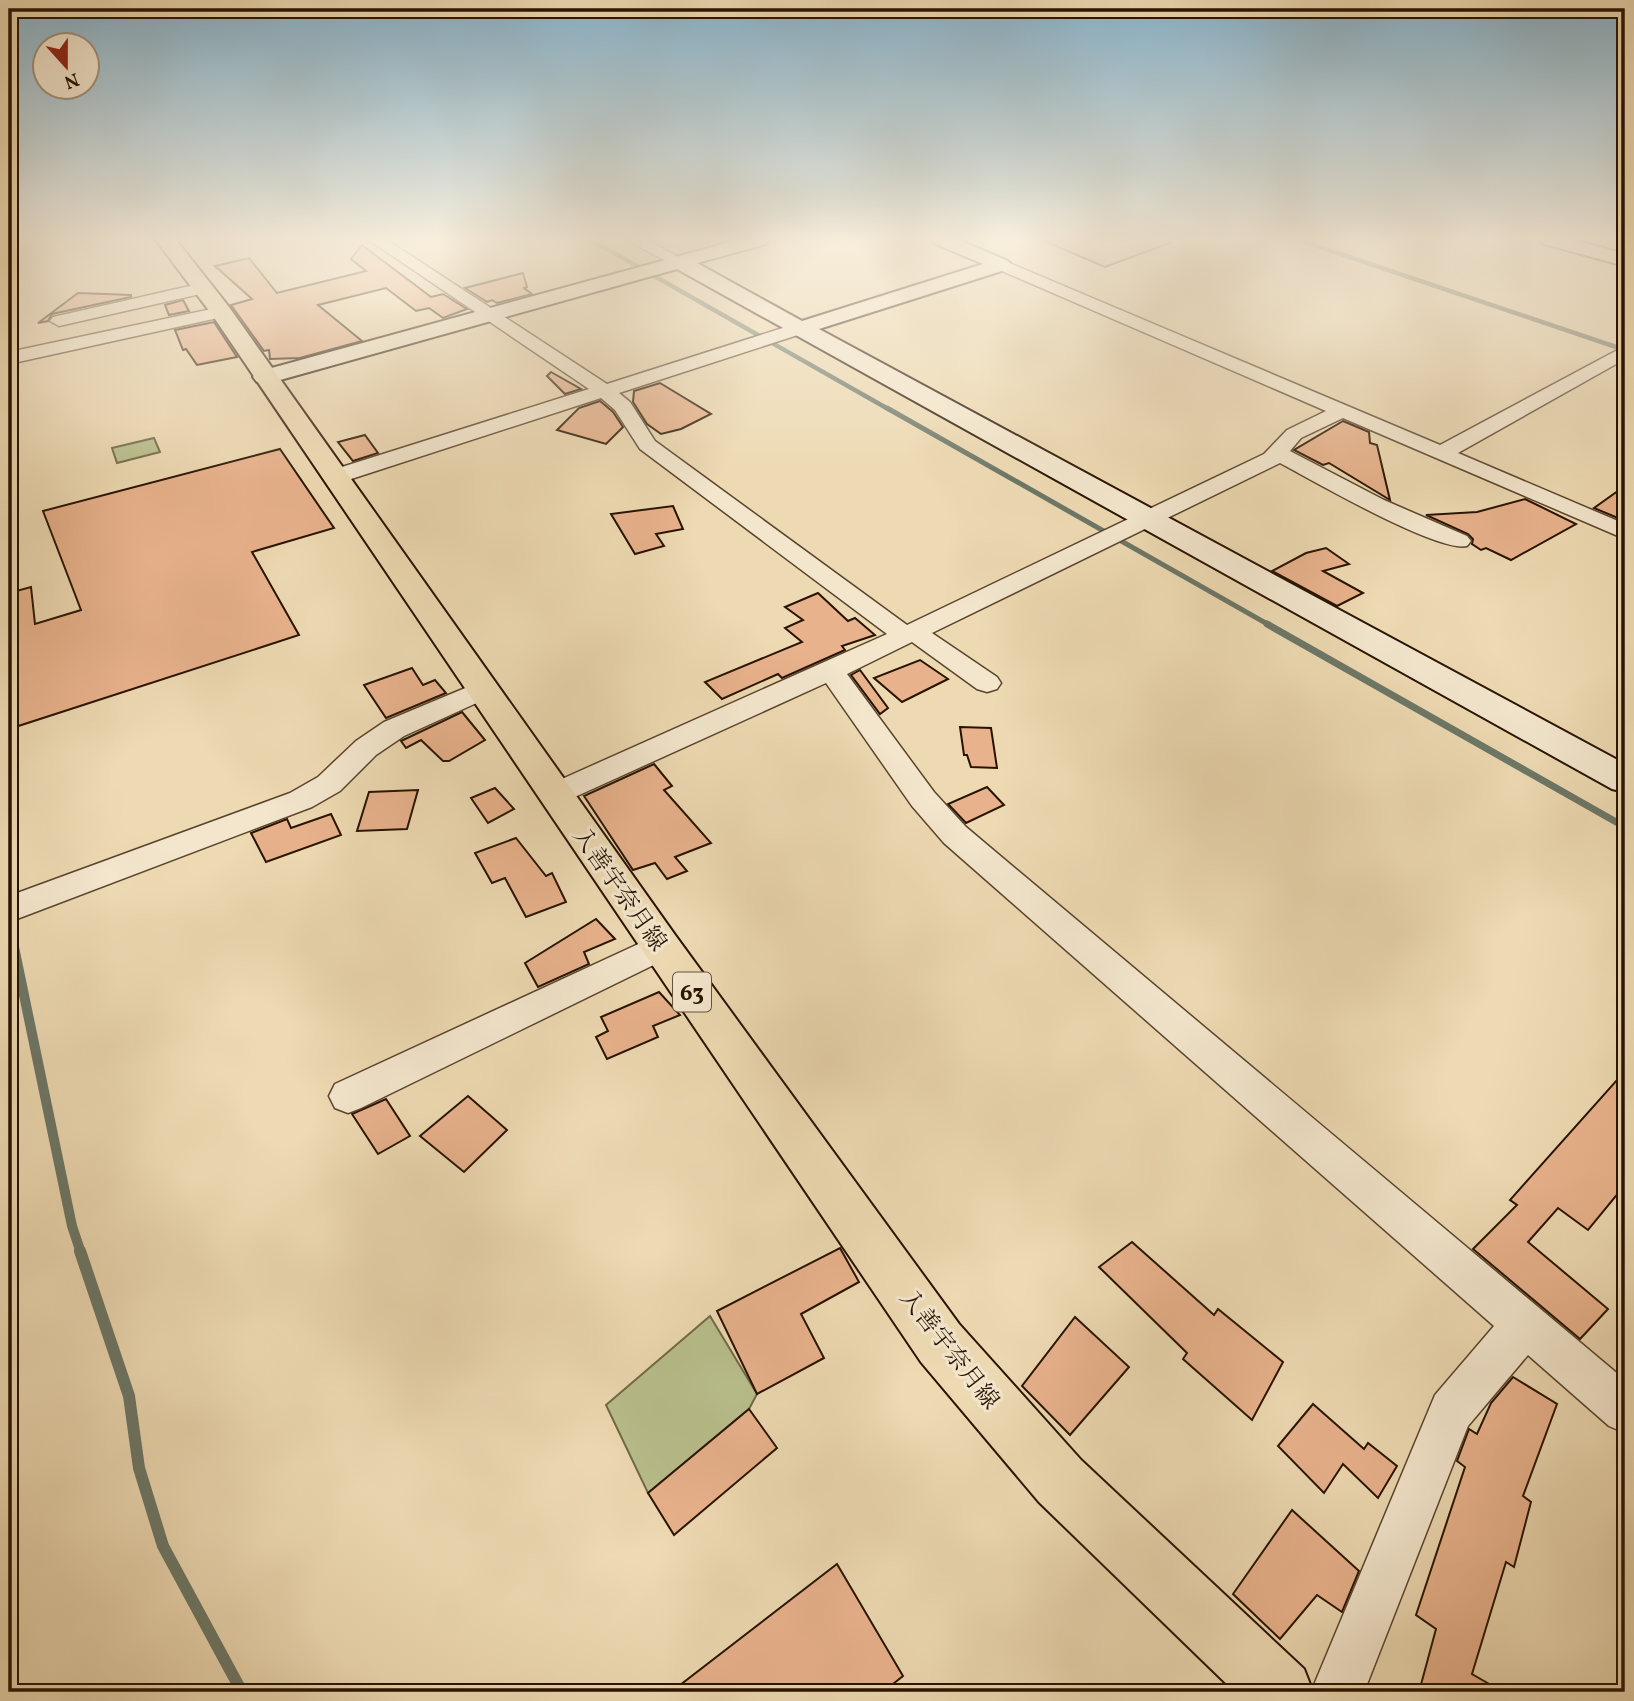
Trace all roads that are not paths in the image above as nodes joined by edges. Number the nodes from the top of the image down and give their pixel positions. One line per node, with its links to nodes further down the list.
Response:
1 (72, 319): 9 (street)
2 (144, 319): 12 (street)
3 (225, 319): 13 (main road, 入善宇奈月線 / 63)
4 (472, 319): 13 (street)
5 (495, 319): 14 (street)
6 (782, 319): 10 (street)
7 (829, 319): 10 (street)
8 (1128, 319): 15 (street)
9 (60, 321)
10 (799, 329): 14 (street); 19 (street)
11 (1625, 352): 17 (street)
12 (9, 358)
13 (265, 377): 18 (main road, 入善宇奈月線 / 63)
14 (606, 392): 18 (street); 22 (street)
15 (1342, 411): 16 (street); 17 (street)
16 (1276, 452): 19 (street); 21 (street)
17 (1442, 453): 20 (street)
18 (334, 477): 25 (main road, 入善宇奈月線 / 63)
19 (1148, 519): 22 (street); 26 (street)
20 (1625, 532)
21 (1459, 541)
22 (910, 634): 23 (street); 24 (street)
23 (831, 671): 27 (street); 31 (street)
24 (988, 683)
25 (482, 690): 27 (main road, 入善宇奈月線 / 63); 28 (street)
26 (1625, 779)
27 (555, 794): 29 (main road, 入善宇奈月線 / 63)
28 (9, 909)
29 (660, 947): 30 (street); 33 (main road, 入善宇奈月線 / 63)
30 (348, 1096)
31 (1525, 1324): 32 (street); 34 (street)
32 (1625, 1410)
33 (1281, 1692)
34 (1338, 1692)

